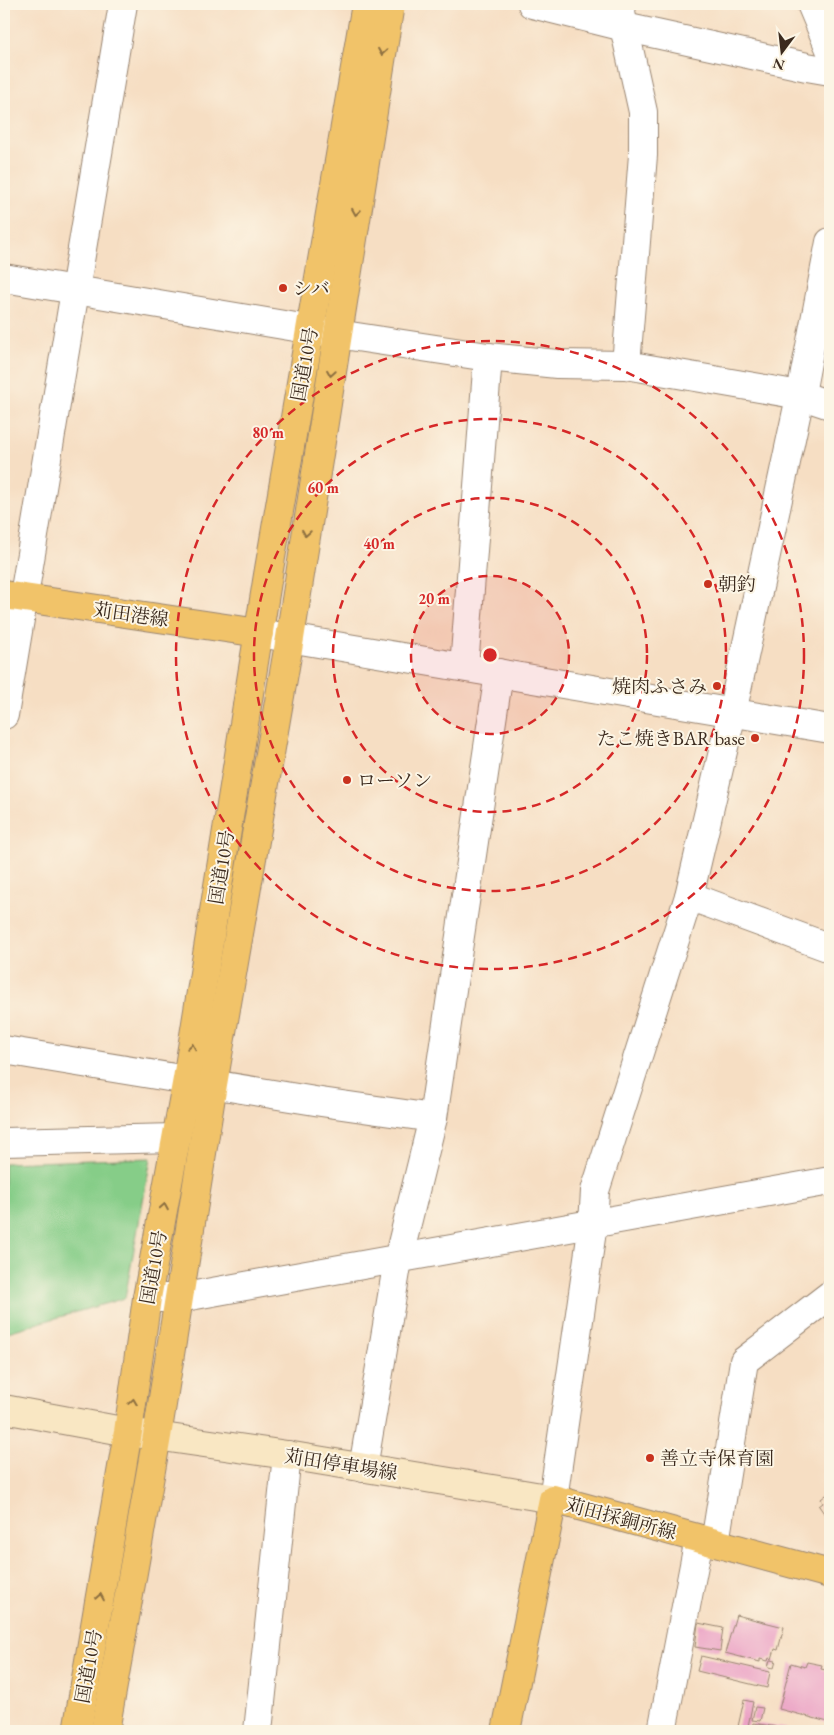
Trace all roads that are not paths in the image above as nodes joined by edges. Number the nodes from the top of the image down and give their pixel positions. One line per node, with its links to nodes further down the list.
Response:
1 (123, 4): 11 (street)
2 (366, 4): 12 (main road, 国道10号)
3 (390, 4): 13 (main road, 国道10号, one-way to 13)
4 (532, 4): 6 (street)
5 (812, 4): 7 (street)
6 (623, 16): 8 (street); 15 (street)
7 (830, 48)
8 (830, 71)
9 (830, 242): 16 (street)
10 (4, 278): 11 (street)
11 (75, 290): 12 (street); 18 (street)
12 (310, 329): 13 (street); 19 (main road, 国道10号)
13 (337, 334): 14 (street); 20 (main road, 国道10号, one-way to 20)
14 (488, 357): 15 (street); 21 (street)
15 (626, 365): 16 (street)
16 (800, 395): 17 (street); 23 (street)
17 (830, 405)
18 (13, 596): 19 (main road, 苅田港線); 24 (street)
19 (259, 633): 20 (street); 29 (main road, 国道10号, one-way to 19)
20 (290, 638): 21 (street); 30 (main road, 国道10号)
21 (464, 667): 22 (street)
22 (500, 673): 23 (street); 31 (street)
23 (732, 713): 25 (street); 26 (street)
24 (4, 716)
25 (830, 729)
26 (689, 896): 27 (street); 35 (street)
27 (830, 948)
28 (4, 1050): 29 (street)
29 (187, 1079): 30 (street); 32 (main road, 国道10号)
30 (213, 1084): 31 (street); 39 (main road, 国道10号)
31 (433, 1118): 36 (street)
32 (176, 1138): 33 (street); 38 (main road, 国道10号, one-way to 32)
33 (4, 1142)
34 (830, 1181): 35 (street)
35 (593, 1224): 36 (street); 45 (street)
36 (398, 1260): 39 (street); 44 (street)
37 (830, 1295): 46 (street)
38 (148, 1298): 39 (street); 41 (main road, 国道10号, one-way to 38)
39 (179, 1298): 42 (main road, 国道10号)
40 (4, 1409): 41 (main road, 苅田停車場線)
41 (128, 1432): 42 (main road, 苅田停車場線); 48 (main road, 国道10号, one-way to 41)
42 (157, 1436): 43 (main road, 苅田停車場線); 49 (main road, 国道10号)
43 (287, 1455): 44 (main road, 苅田停車場線); 50 (street)
44 (363, 1468): 45 (main road, 苅田停車場線)
45 (553, 1499): 46 (main road, 苅田採銅所線); 51 (main road, 苅田採銅所線)
46 (707, 1541): 47 (main road, 苅田採銅所線); 52 (street)
47 (830, 1574)
48 (77, 1731)
49 (106, 1731)
50 (258, 1731)
51 (506, 1731)
52 (662, 1731)

